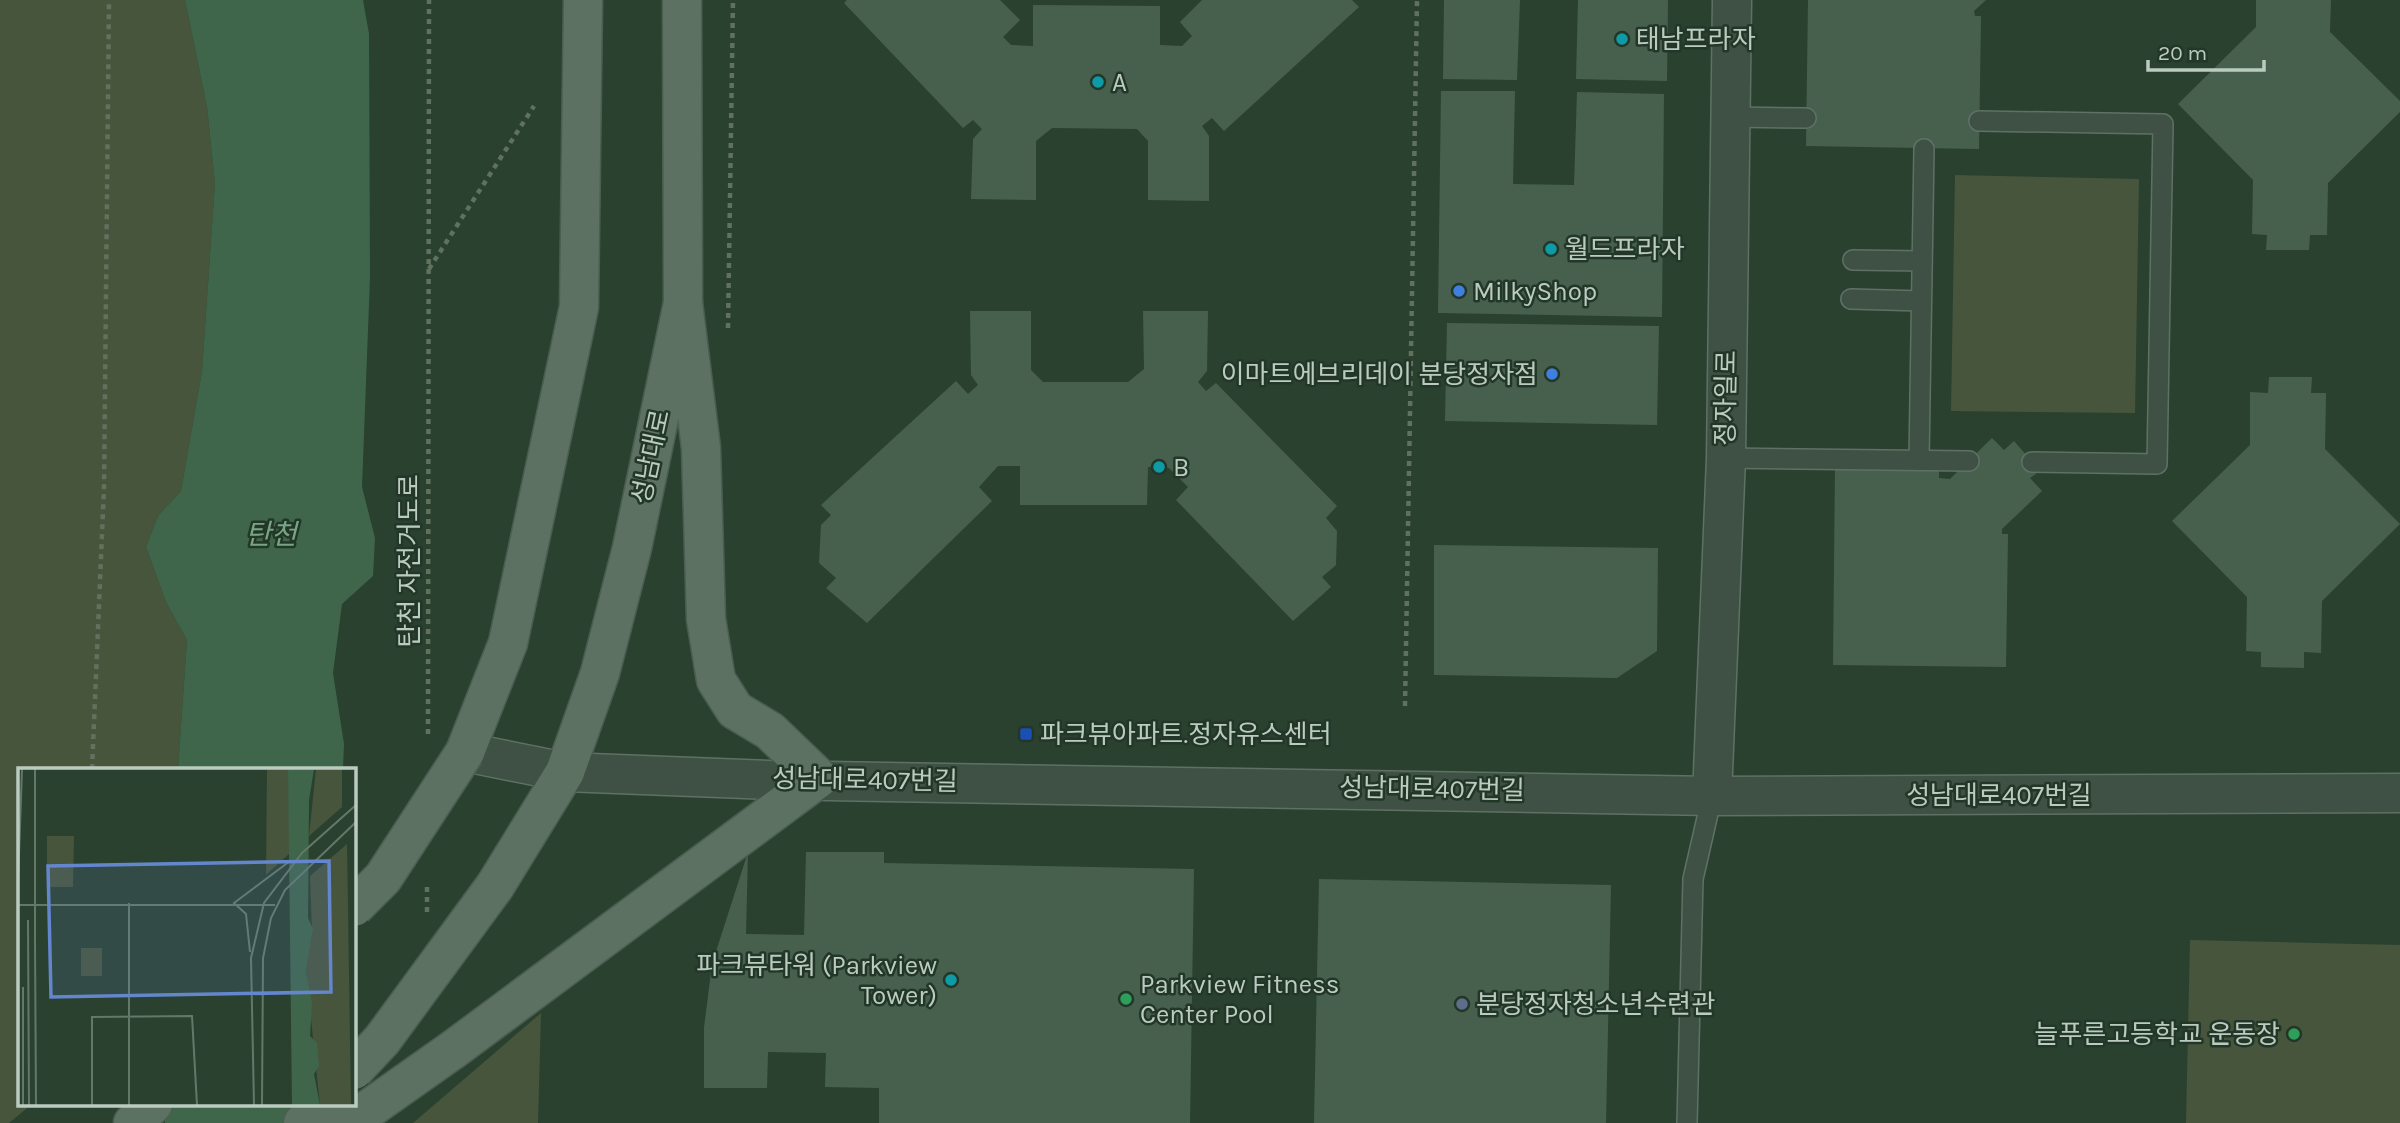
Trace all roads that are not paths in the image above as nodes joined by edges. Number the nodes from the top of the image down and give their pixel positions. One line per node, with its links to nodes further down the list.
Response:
1 (583, 0): 17 (main road)
2 (682, 0): 12 (main road, 성남대로)
3 (1732, 0): 4 (street, 정자일로)
4 (1731, 117): 5 (lane); 13 (street, 정자일로)
5 (1806, 118)
6 (1979, 121): 16 (lane)
7 (1924, 149): 9 (lane)
8 (1853, 260): 9 (lane)
9 (1922, 261): 11 (lane)
10 (1851, 299): 11 (lane)
11 (1921, 300): 14 (lane)
12 (683, 303): 18 (main road, 성남대로); 19 (main road)
13 (1726, 458): 14 (lane); 21 (street, 정자일로)
14 (1919, 460): 15 (lane)
15 (1969, 461)
16 (2032, 462)
17 (466, 752): 18 (street, 성남대로407번길); 22 (main road, bridge)
18 (565, 772): 19 (street, 성남대로407번길); 23 (main road, 성남대로, bridge)
19 (819, 778): 21 (street, 성남대로407번길); 28 (main road, bridge)
20 (2400, 793): 21 (street, 성남대로407번길)
21 (1712, 796): 29 (lane)
22 (355, 906)
23 (355, 1069)
24 (151, 1106): 26 (main road)
25 (320, 1106): 27 (main road)
26 (133, 1123)
27 (303, 1123)
28 (348, 1123)
29 (1687, 1123)

